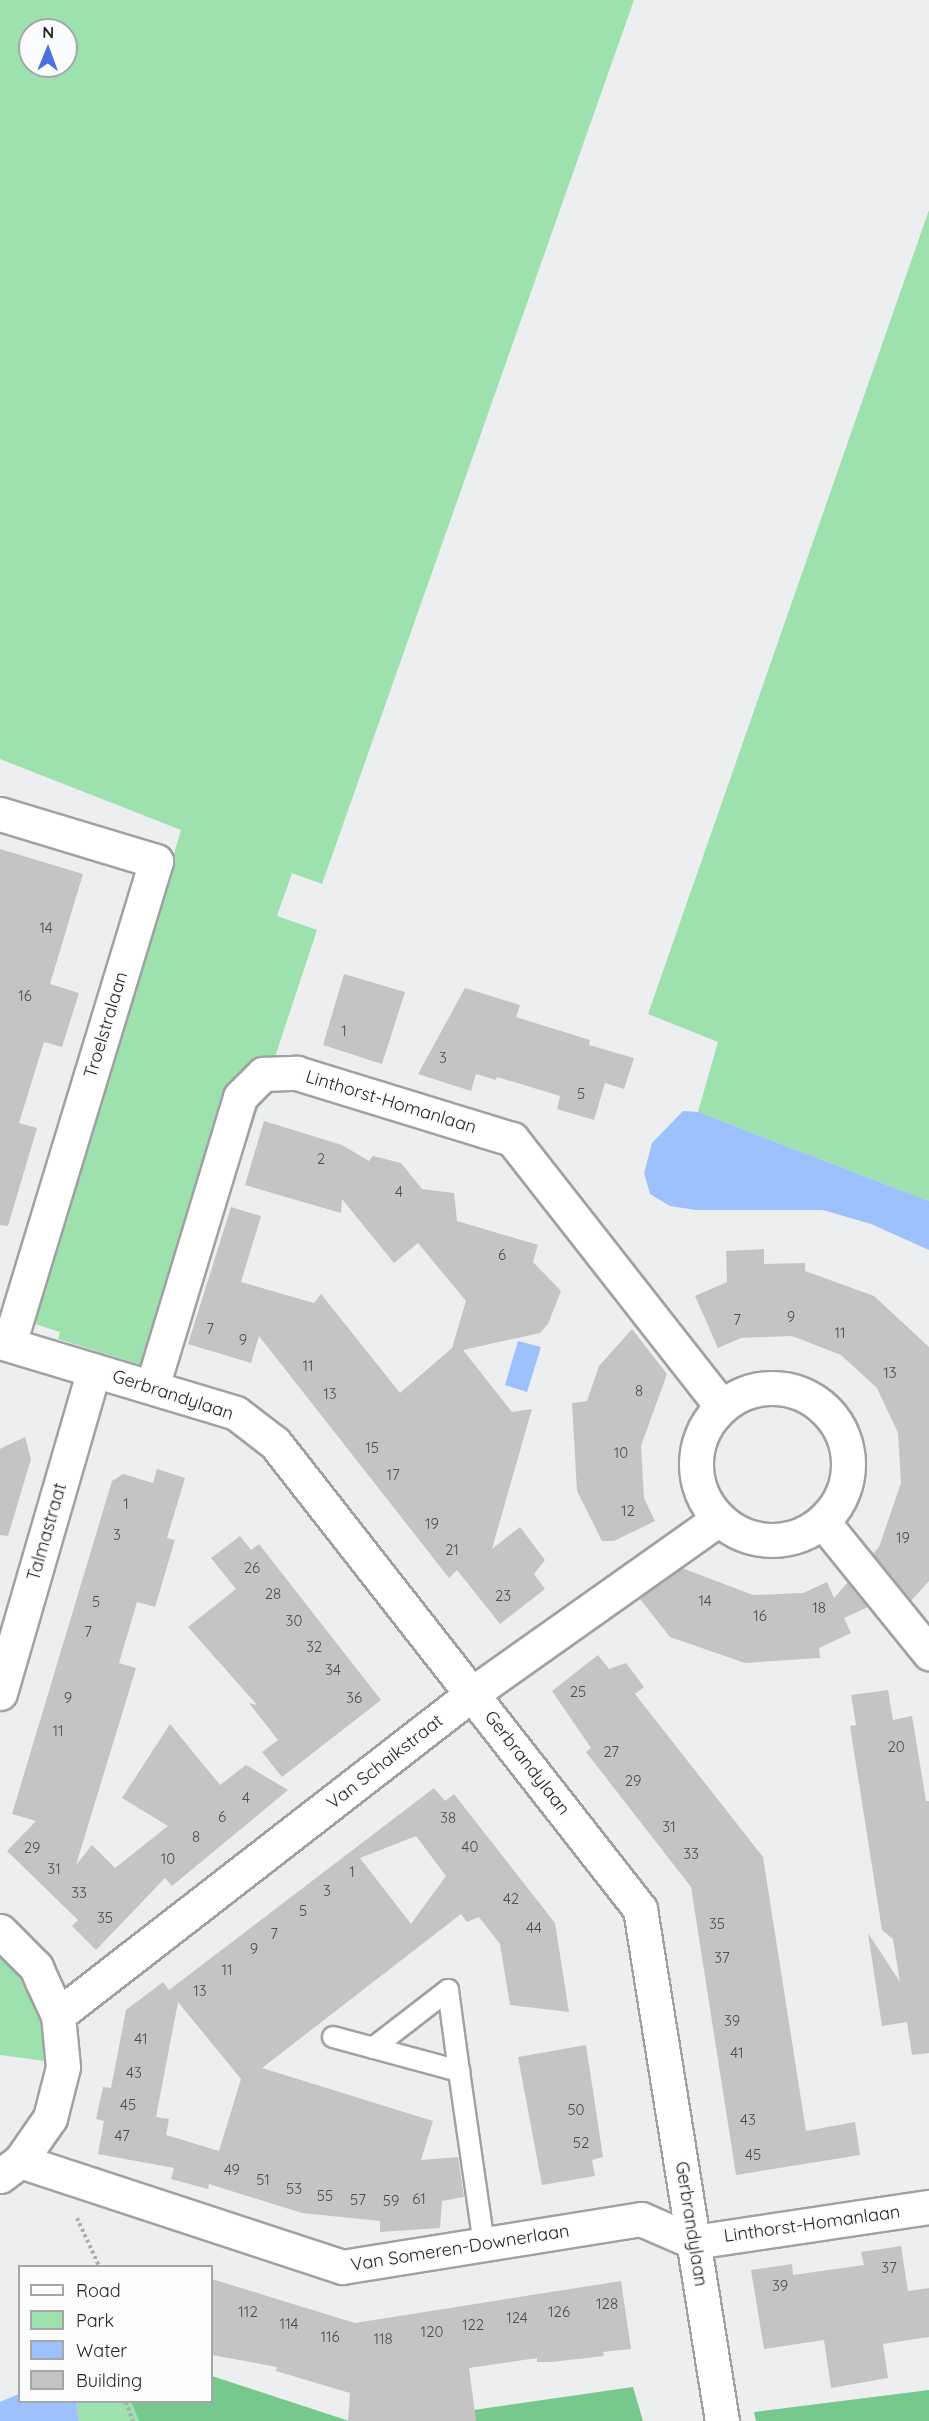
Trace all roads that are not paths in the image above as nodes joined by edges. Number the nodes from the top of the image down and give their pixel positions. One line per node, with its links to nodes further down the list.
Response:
1 (0, 814): 2 (street, Troelstralaan)
2 (4, 1343): 3 (street, Gerbrandylaan)
3 (94, 1370): 4 (street, Gerbrandylaan); 9 (street, Talmastraat)
4 (152, 1387): 5 (street, Linthorst-Homanlaan); 10 (street, Gerbrandylaan)
5 (722, 1407): 6 (street); 7 (street)
6 (719, 1519): 7 (street); 10 (street, Van Schaikstraat)
7 (823, 1522): 8 (street)
8 (929, 1653)
9 (0, 1693)
10 (474, 1693): 12 (street, Van Schaikstraat); 18 (street, Gerbrandylaan)
11 (0, 1931): 12 (street, Van Someren-Downerlaan)
12 (58, 2015): 16 (street, Van Someren-Downerlaan)
13 (333, 2037): 14 (lane)
14 (373, 2048): 15 (lane); 15 (lane)
15 (459, 2071): 19 (lane)
16 (10, 2169): 19 (street, Van Someren-Downerlaan)
17 (929, 2207): 18 (street, Linthorst-Homanlaan)
18 (694, 2242): 19 (street, Van Someren-Downerlaan); 20 (street, Gerbrandylaan)
19 (484, 2244)
20 (722, 2421)

